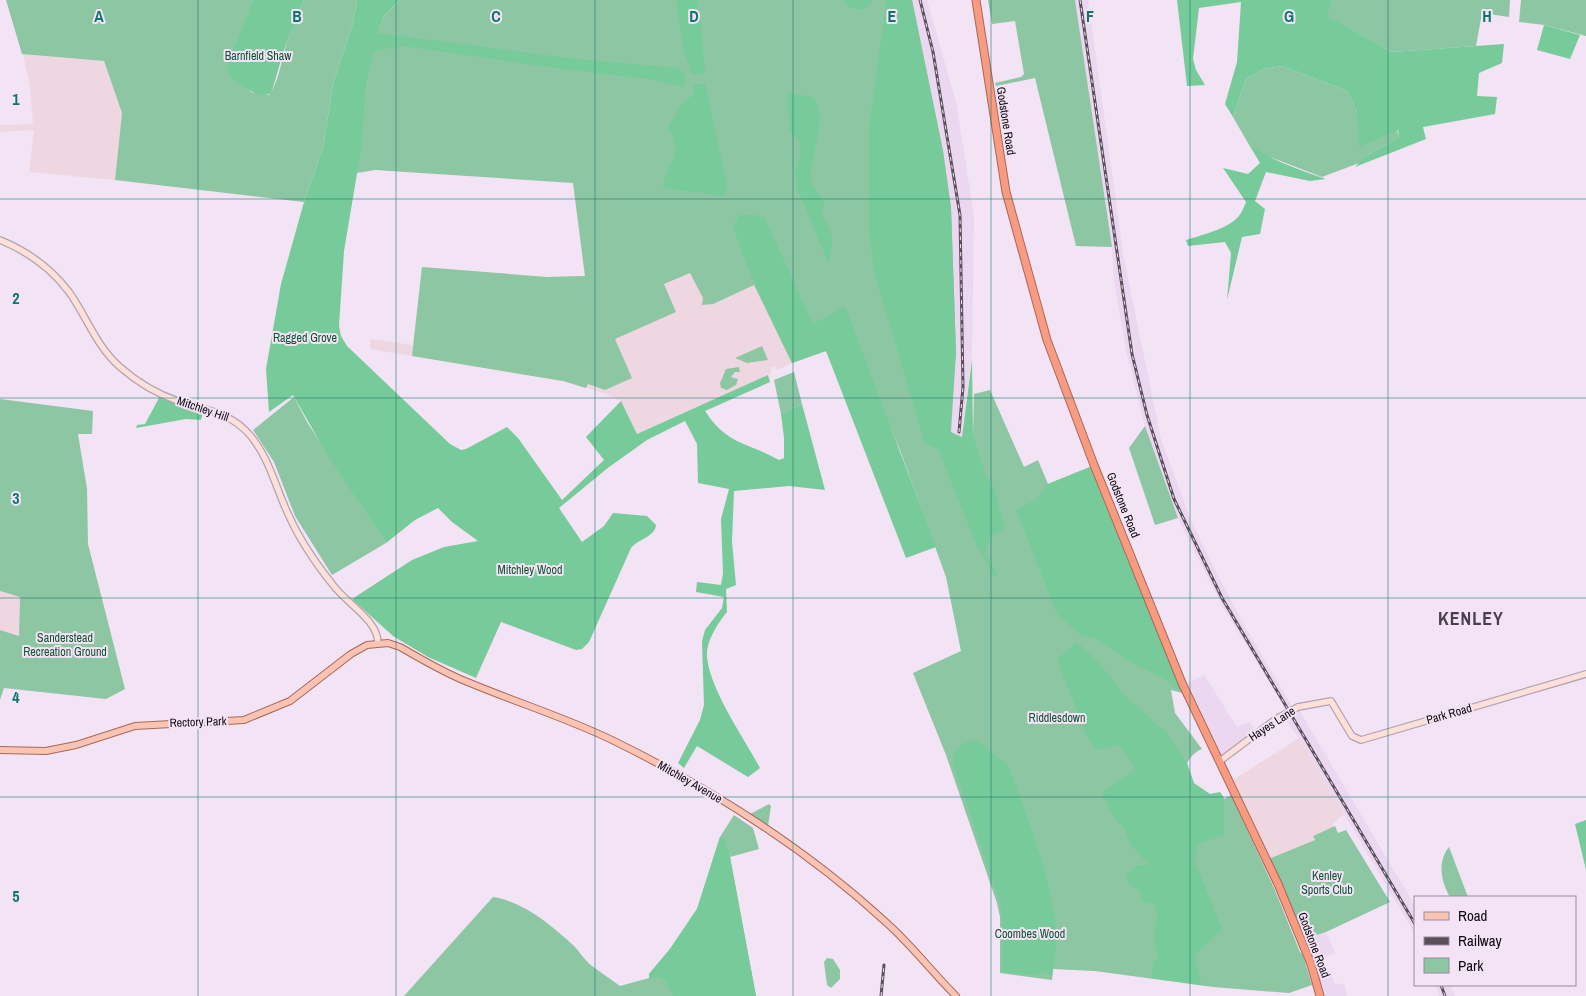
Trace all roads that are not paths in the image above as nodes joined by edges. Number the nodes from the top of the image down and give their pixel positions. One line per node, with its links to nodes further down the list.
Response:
1 (976, 0): 7 (highway, Godstone Road)
2 (0, 240): 3 (street, Mitchley Hill)
3 (378, 643): 6 (main road, Rectory Park); 8 (main road, Mitchley Avenue)
4 (1586, 674): 5 (street, Park Road)
5 (1331, 701): 7 (street, Hayes Lane, bridge)
6 (0, 750)
7 (1220, 761): 9 (highway, Godstone Road)
8 (956, 996)
9 (1320, 996)

